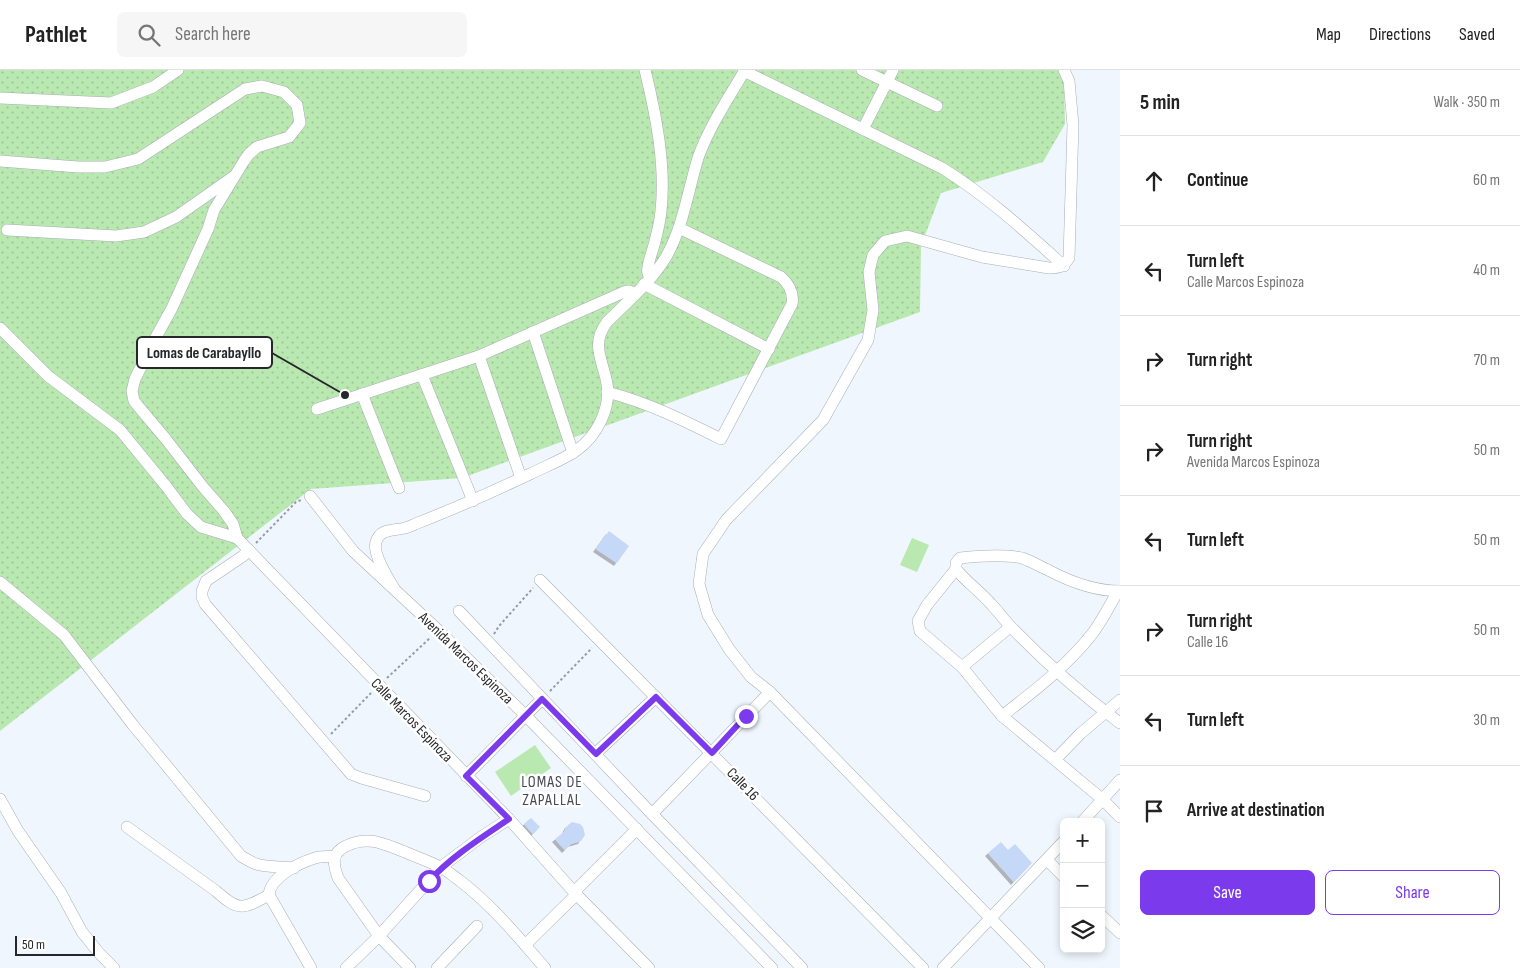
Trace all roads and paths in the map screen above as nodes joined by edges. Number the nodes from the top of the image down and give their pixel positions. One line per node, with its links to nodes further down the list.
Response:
1 (178, 70): 8 (street)
2 (645, 70): 16 (street)
3 (862, 70): 7 (street)
4 (892, 70): 7 (street)
5 (1064, 70): 15 (street)
6 (744, 71): 10 (street); 13 (street)
7 (887, 83): 9 (street); 10 (street)
8 (0, 98)
9 (937, 106)
10 (863, 130): 15 (street)
11 (0, 161): 12 (street)
12 (236, 175): 14 (street); 31 (street)
13 (679, 228): 16 (street); 20 (street)
14 (7, 230)
15 (1064, 266): 46 (street)
16 (647, 281): 17 (street); 20 (street)
17 (635, 294): 19 (street); 23 (street)
18 (0, 328): 31 (street)
19 (533, 332): 21 (street); 26 (street)
20 (769, 348): 23 (street)
21 (479, 356): 22 (street); 27 (street)
22 (422, 375): 24 (street); 30 (street)
23 (608, 392): 26 (street)
24 (362, 394): 25 (street); 28 (street)
25 (317, 408)
26 (573, 453): 27 (street)
27 (521, 478): 30 (street)
28 (400, 488)
29 (310, 496): 32 (path); 36 (street, Avenida Marcos Espinoza)
30 (473, 501): 36 (street)
31 (237, 538): 32 (street, Calle Marcos Espinoza)
32 (249, 550): 45 (street, Calle Marcos Espinoza); 54 (street)
33 (956, 569): 37 (street); 39 (street); 43 (street)
34 (540, 580): 41 (street, Calle 16); 42 (path)
35 (0, 582): 73 (street)
36 (395, 590): 40 (street, Avenida Marcos Espinoza)
37 (1119, 591): 44 (street)
38 (459, 611): 42 (street, Avenida Marcos Espinoza)
39 (1010, 626): 43 (street); 44 (street)
40 (438, 630): 45 (path); 51 (street, Avenida Marcos Espinoza)
41 (600, 640): 47 (street, Calle 16); 48 (path)
42 (489, 642): 48 (street, Avenida Marcos Espinoza)
43 (962, 667): 52 (street)
44 (1058, 671): 50 (street); 52 (street)
45 (379, 685): 54 (path); 58 (street, Calle Marcos Espinoza)
46 (770, 692): 55 (street); 77 (street)
47 (656, 697): 55 (street, Calle 16); 56 (street)
48 (542, 699): 51 (street); 56 (street, Avenida Marcos Espinoza)
49 (1120, 700): 50 (street)
50 (1104, 712): 53 (street); 57 (street)
51 (526, 716): 58 (street); 68 (street, Avenida Marcos Espinoza)
52 (1002, 716): 57 (street)
53 (1120, 722)
54 (324, 742): 60 (street)
55 (712, 753): 63 (street); 92 (street, Calle 16)
56 (596, 754): 63 (street, Avenida Marcos Espinoza)
57 (1055, 760): 62 (street)
58 (466, 776): 66 (street, Calle Marcos Espinoza)
59 (1120, 780): 62 (street)
60 (425, 796)
61 (0, 799): 84 (street)
62 (1102, 799): 64 (street); 65 (street)
63 (652, 814): 91 (street, Avenida Marcos Espinoza)
64 (1120, 817)
65 (1085, 818)
66 (509, 819): 72 (street); 75 (street, Calle Marcos Espinoza)
67 (127, 827): 76 (street)
68 (637, 829): 75 (street); 90 (street, Avenida Marcos Espinoza)
69 (1060, 845): 71 (street)
70 (335, 856): 72 (street); 73 (street); 81 (street)
71 (1047, 860): 74 (street); 77 (street)
72 (441, 867): 81 (street); 82 (street)
73 (294, 868): 76 (street)
74 (1060, 873)
75 (575, 893): 82 (street); 89 (street, Calle Marcos Espinoza)
76 (269, 895): 85 (street)
77 (991, 918): 93 (street); 94 (street)
78 (1105, 918): 80 (street)
79 (477, 926): 87 (street)
80 (1120, 933)
81 (379, 936): 83 (street); 86 (street)
82 (525, 945): 88 (street)
83 (348, 967)
84 (114, 968)
85 (311, 968)
86 (410, 968)
87 (437, 968)
88 (544, 968)
89 (649, 968)
90 (772, 968)
91 (802, 968)
92 (923, 968)
93 (943, 968)
94 (1039, 968)

